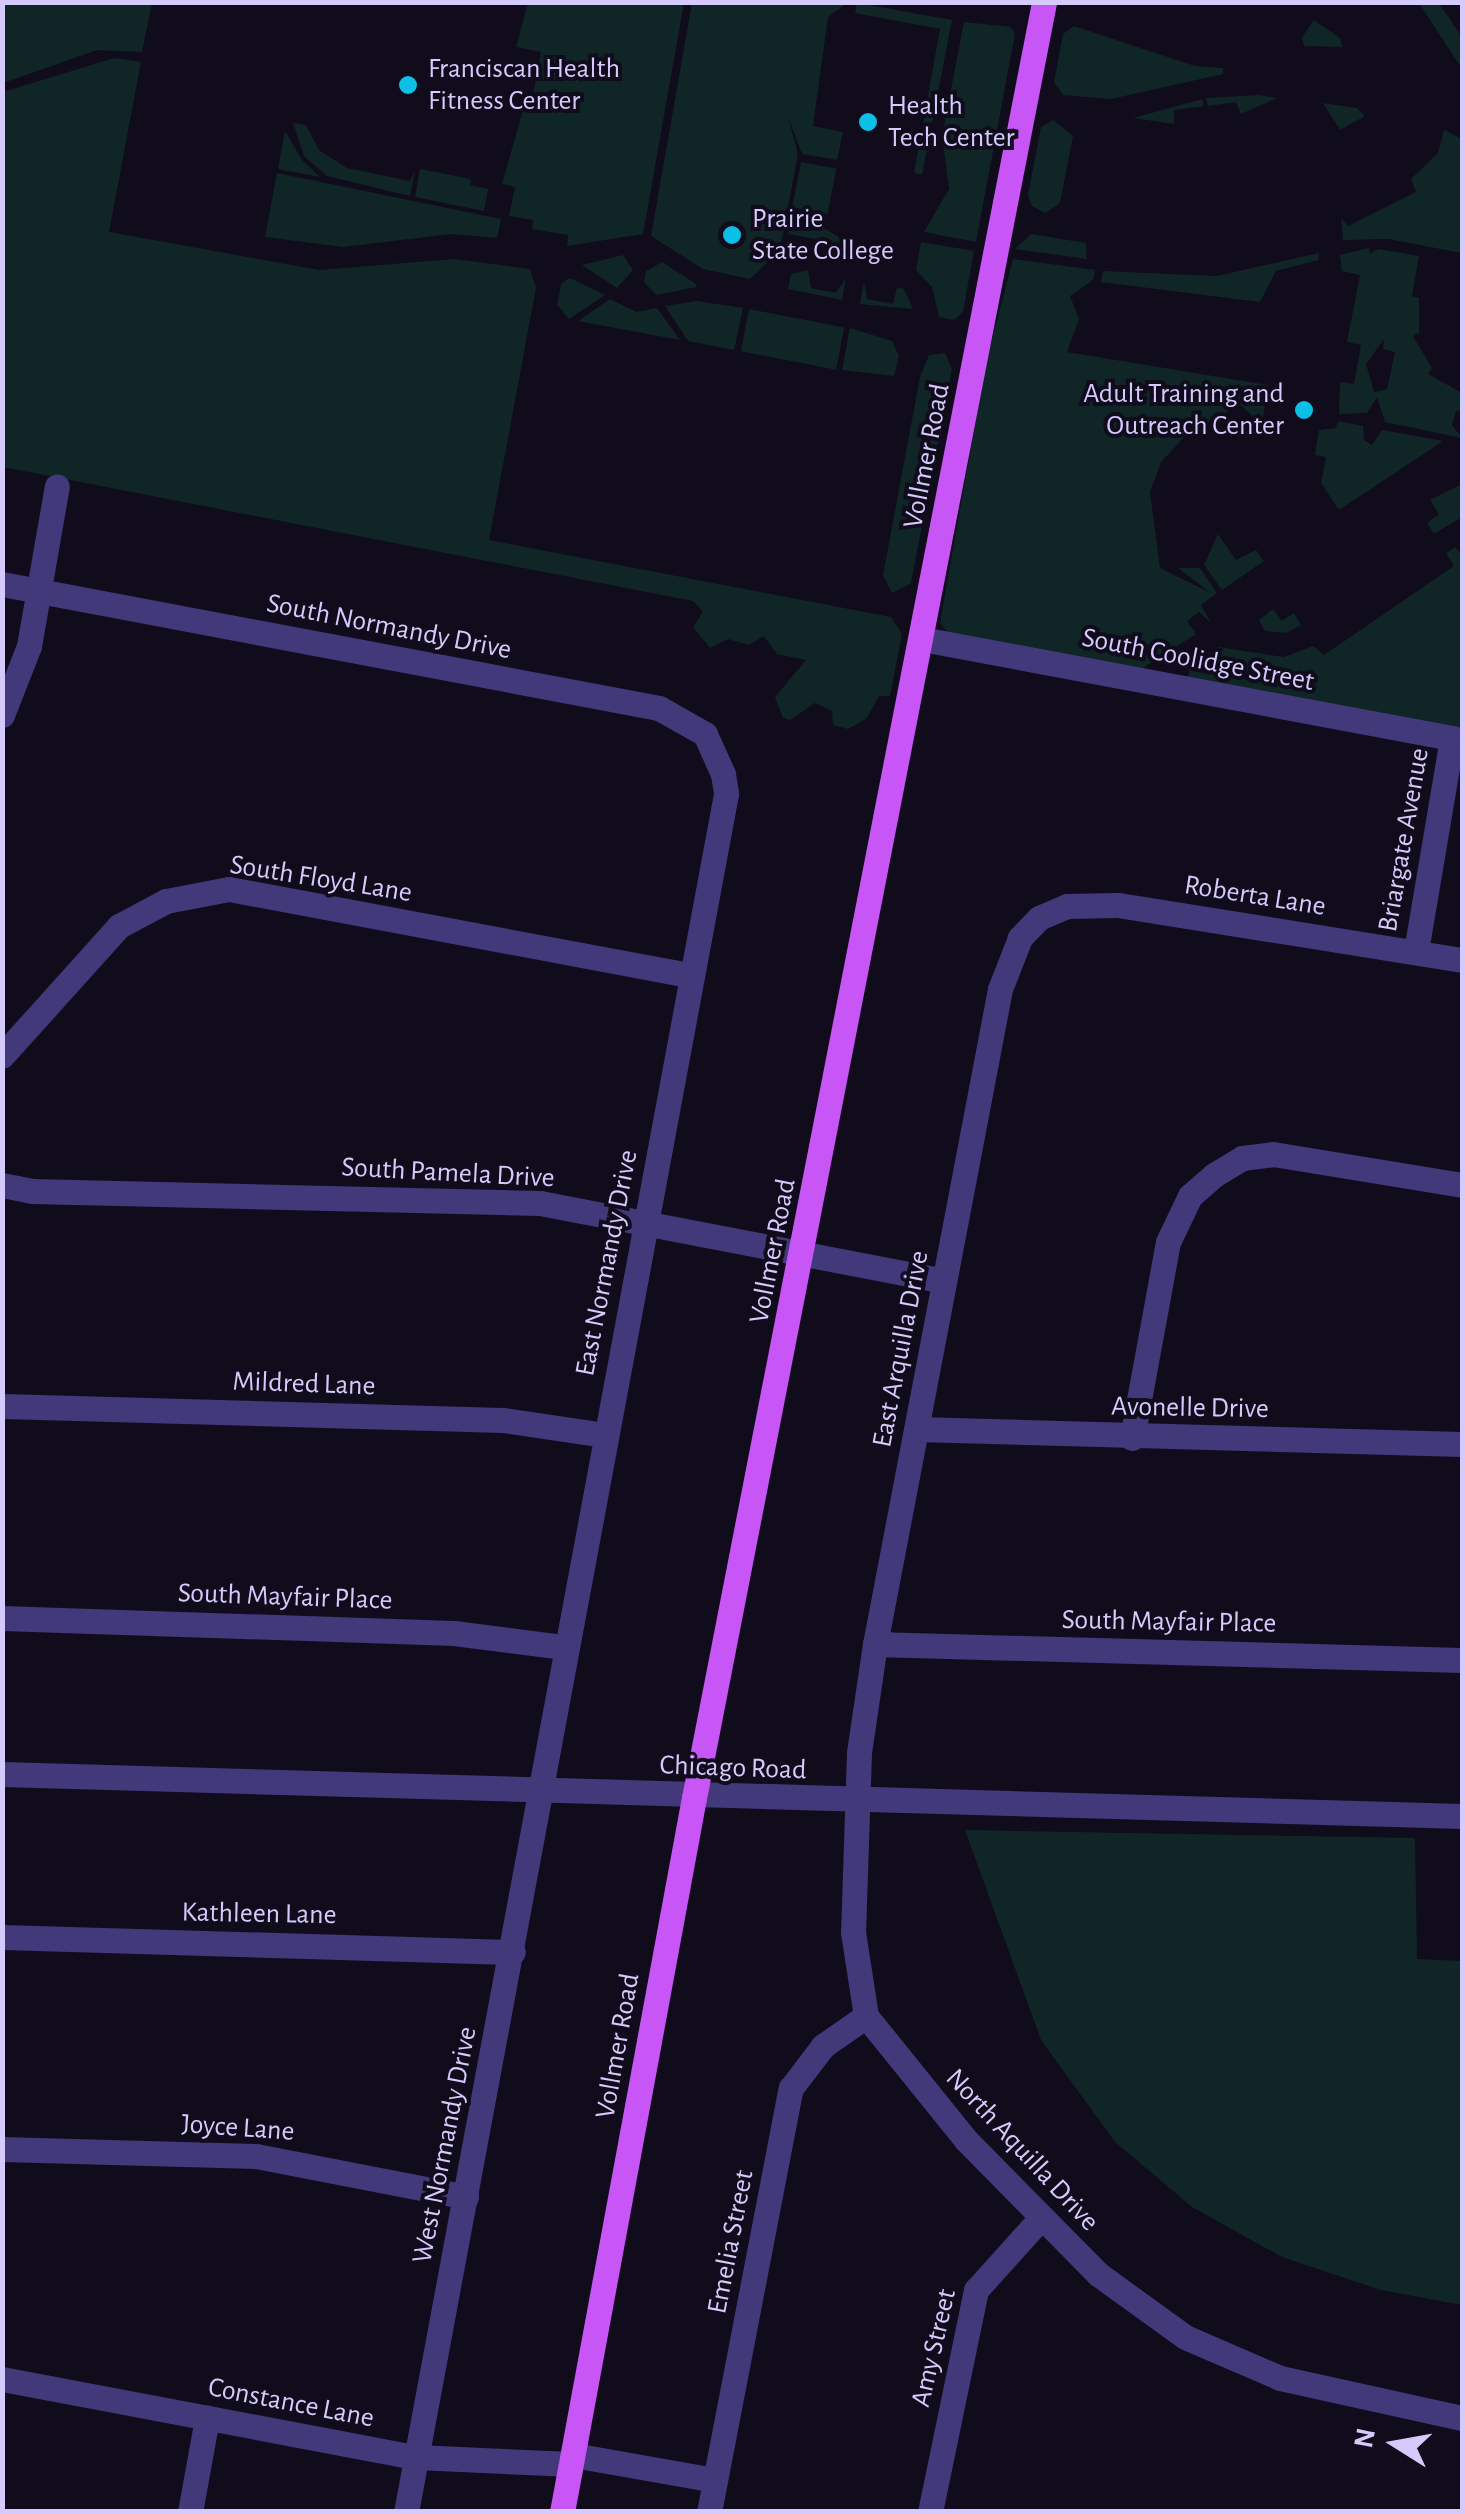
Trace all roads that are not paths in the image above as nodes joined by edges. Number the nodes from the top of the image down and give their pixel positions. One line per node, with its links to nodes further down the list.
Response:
1 (1044, 2): 5 (main road, Vollmer Road)
2 (57, 486): 4 (street)
3 (2, 584): 4 (street, South Normandy Drive)
4 (39, 591): 6 (street); 8 (street, South Normandy Drive)
5 (922, 639): 7 (street, South Coolidge Street); 17 (main road, Vollmer Road)
6 (2, 715)
7 (1457, 739): 10 (street, Briargate Avenue)
8 (714, 748): 12 (street, East Normandy Drive)
9 (1040, 918): 10 (street, Roberta Lane); 18 (street, East Arquilla Drive)
10 (1416, 952): 11 (street, Roberta Lane)
11 (1462, 960)
12 (692, 976): 13 (street, South Floyd Lane); 16 (street, East Normandy Drive)
13 (2, 1056)
14 (2, 1184): 16 (street, South Pamela Drive)
15 (1462, 1185): 22 (street)
16 (645, 1225): 17 (street, South Pamela Drive); 21 (street, East Normandy Drive)
17 (803, 1256): 18 (street, South Pamela Drive); 30 (main road, Vollmer Road)
18 (944, 1281): 20 (street, East Arquilla Drive)
19 (2, 1406): 21 (street, Mildred Lane)
20 (917, 1429): 22 (street, Avonelle Drive); 25 (street, East Arquilla Drive)
21 (604, 1435): 26 (street, East Normandy Drive)
22 (1132, 1438): 23 (street, Avonelle Drive)
23 (1462, 1444)
24 (2, 1618): 26 (street, South Mayfair Place)
25 (875, 1644): 27 (street, South Mayfair Place); 31 (street, East Arquilla Drive)
26 (564, 1646): 29 (street, East Normandy Drive)
27 (1462, 1660)
28 (2, 1774): 29 (street, Chicago Road)
29 (538, 1790): 30 (street, Chicago Road); 34 (street, West Normandy Drive)
30 (694, 1798): 31 (street, Chicago Road); 43 (main road, Vollmer Road)
31 (856, 1802): 32 (street, Chicago Road); 35 (street, North Aquilla Drive)
32 (1462, 1816)
33 (2, 1937): 34 (street, Kathleen Lane)
34 (514, 1952): 37 (street, West Normandy Drive)
35 (866, 2016): 38 (street, North Aquilla Drive); 44 (street, Emelia Street)
36 (2, 2149): 37 (street, Joyce Lane)
37 (466, 2197): 42 (street, West Normandy Drive)
38 (1039, 2220): 41 (street, North Aquilla Drive); 49 (street, Amy Street)
39 (2, 2379): 40 (street, Constance Lane)
40 (208, 2418): 42 (street, Constance Lane); 45 (street)
41 (1462, 2418)
42 (416, 2457): 43 (street, Constance Lane); 46 (street, West Normandy Drive)
43 (572, 2460): 44 (street, Constance Lane); 47 (main road, Vollmer Road)
44 (715, 2480): 48 (street, Emelia Street)
45 (190, 2512)
46 (406, 2512)
47 (562, 2512)
48 (709, 2512)
49 (930, 2512)

